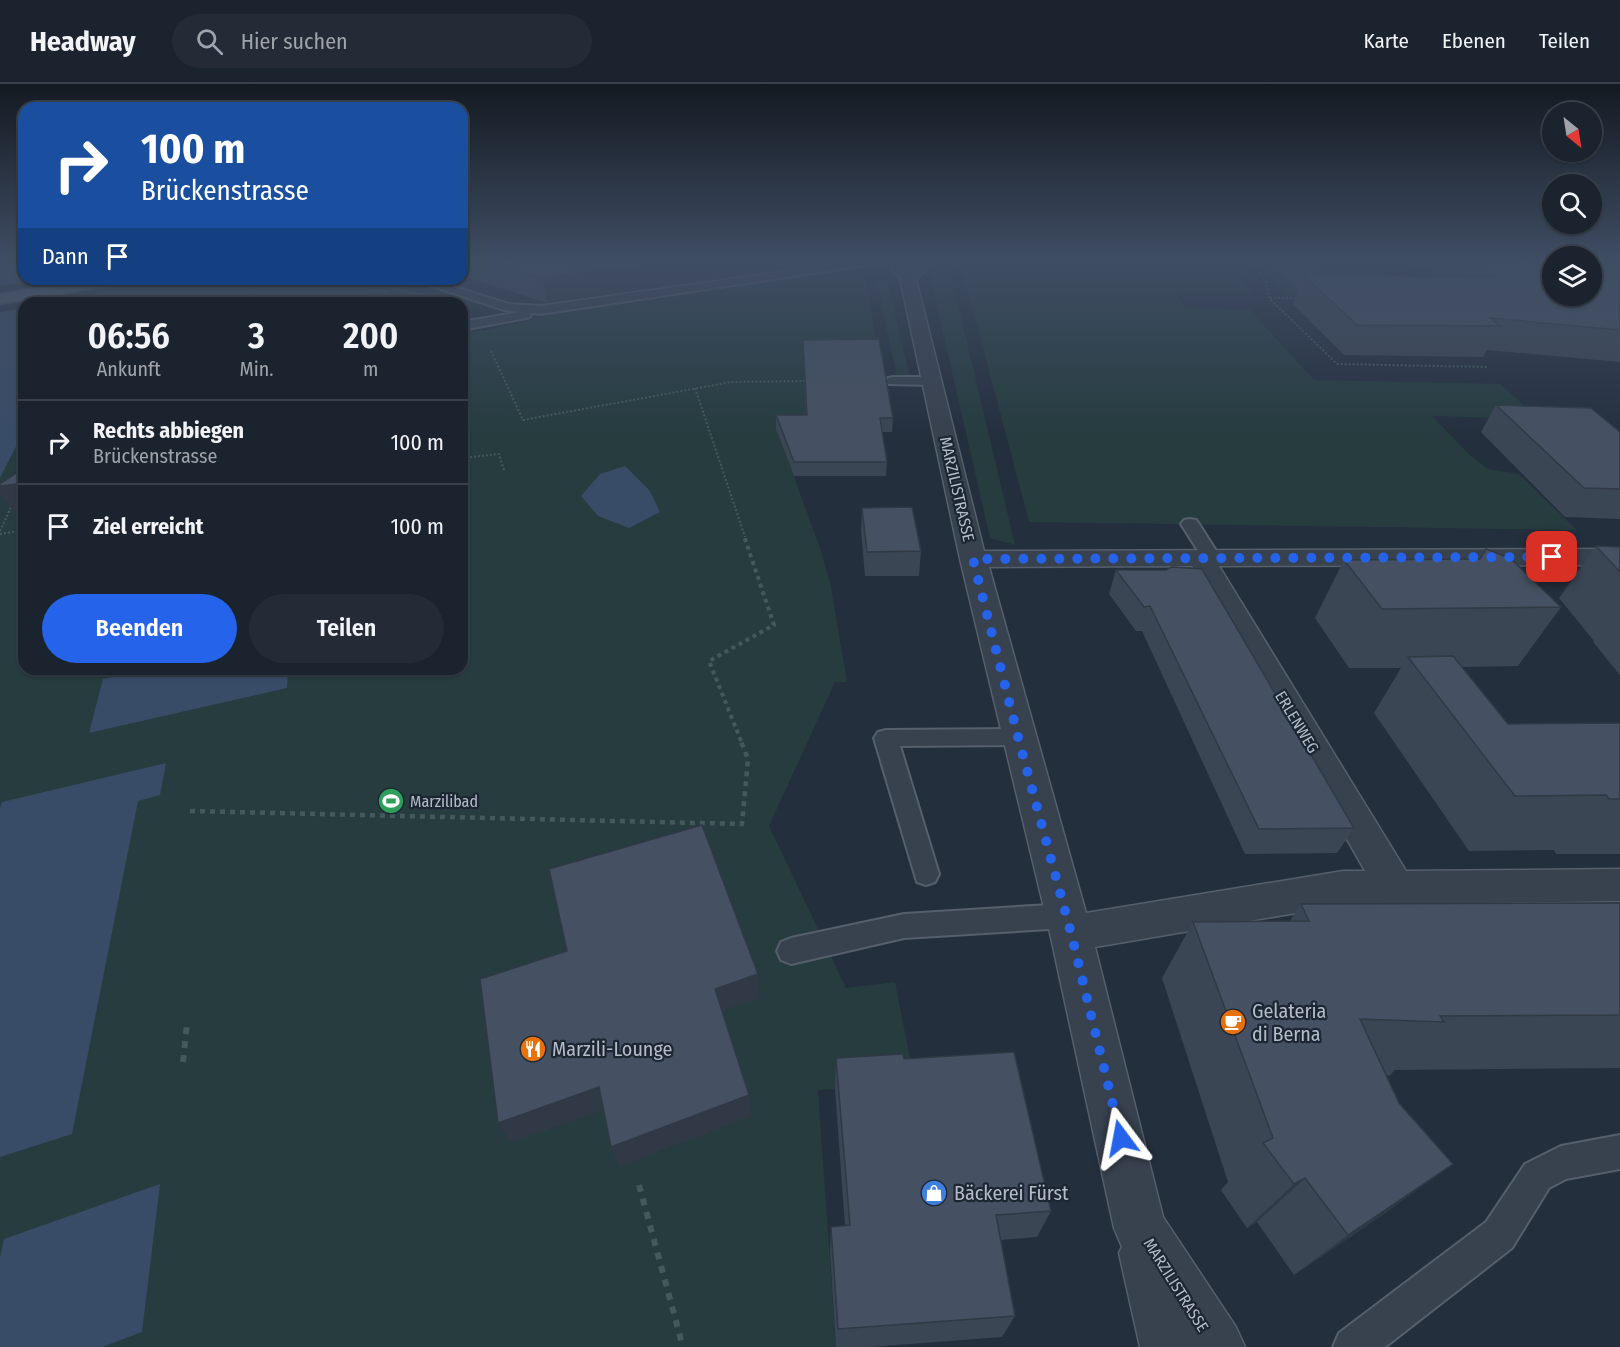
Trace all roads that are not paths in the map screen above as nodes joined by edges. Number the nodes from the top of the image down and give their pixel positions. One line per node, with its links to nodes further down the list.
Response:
1 (501, 319): 3 (lane)
2 (912, 319): 5 (street, MARZILISTRASSE)
3 (468, 325)
4 (893, 381): 5 (lane)
5 (932, 381): 9 (street, MARZILISTRASSE)
6 (1190, 524): 7 (lane)
7 (1205, 557): 8 (street); 9 (street); 13 (street, ERLENWEG)
8 (1620, 557)
9 (973, 559): 10 (street, MARZILISTRASSE)
10 (1018, 737): 11 (lane); 14 (street, MARZILISTRASSE)
11 (926, 874)
12 (1620, 885): 13 (street)
13 (1394, 886): 14 (street)
14 (1069, 924): 15 (lane); 17 (street, MARZILISTRASSE)
15 (791, 951)
16 (1620, 1152): 20 (lane)
17 (1140, 1228): 18 (street); 19 (street, MARZILISTRASSE)
18 (1169, 1347)
19 (1216, 1347)
20 (1353, 1347)

